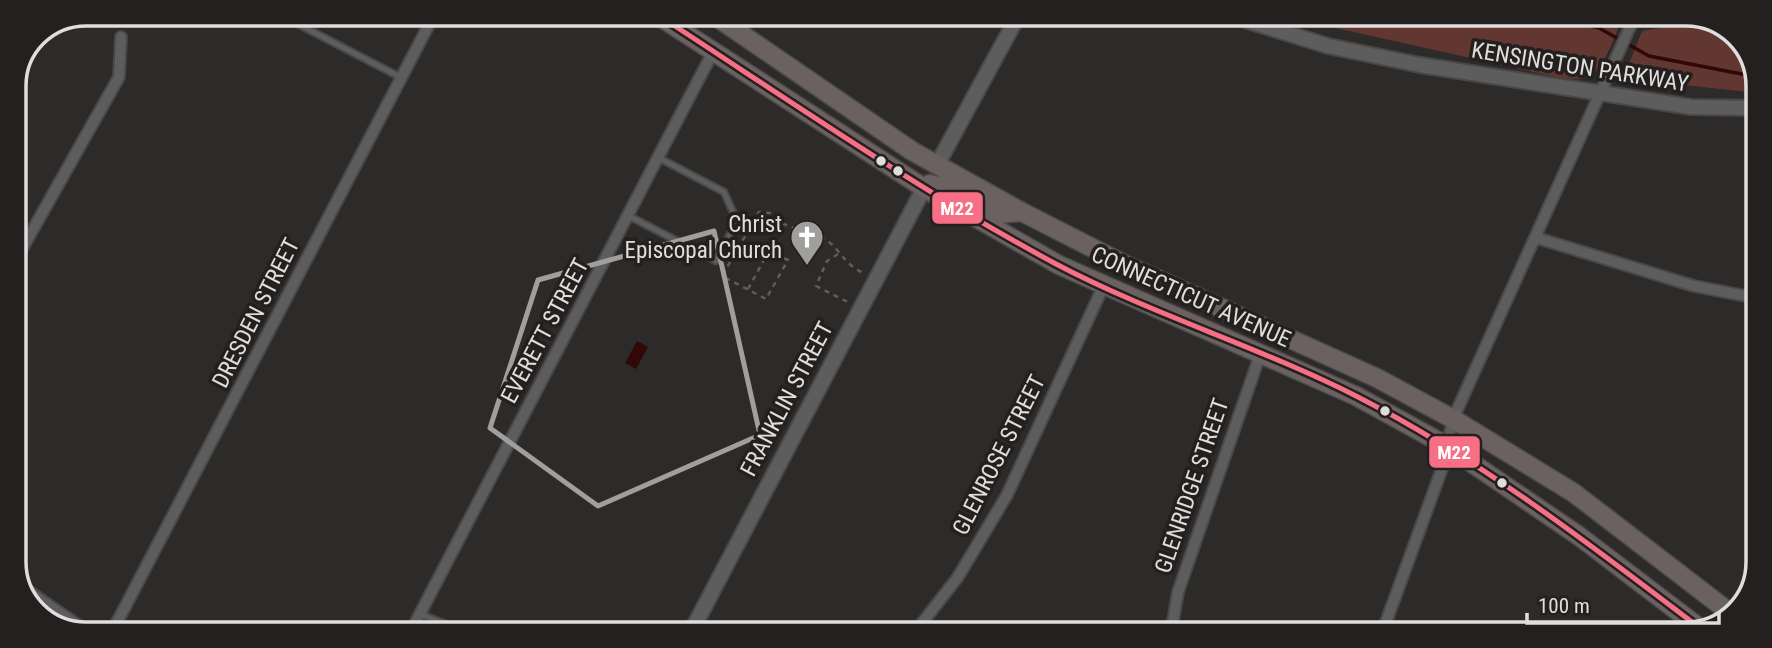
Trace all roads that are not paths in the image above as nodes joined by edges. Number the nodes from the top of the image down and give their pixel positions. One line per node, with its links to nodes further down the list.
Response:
1 (302, 26): 10 (lane)
2 (428, 26): 10 (street, DRESDEN STREET)
3 (675, 26): 9 (main road, CONNECTICUT AVENUE)
4 (729, 26): 15 (main road, CONNECTICUT AVENUE)
5 (1013, 26): 15 (street)
6 (1264, 26): 11 (street, KENSINGTON PARKWAY)
7 (1630, 26): 11 (street)
8 (121, 37): 20 (street)
9 (714, 50): 13 (main road, CONNECTICUT AVENUE); 14 (street, EVERETT STREET)
10 (400, 77): 30 (street, DRESDEN STREET)
11 (1599, 94): 12 (street, KENSINGTON PARKWAY); 19 (street)
12 (1746, 108)
13 (860, 148): 15 (main road); 16 (main road, CONNECTICUT AVENUE)
14 (659, 158): 18 (street, EVERETT STREET); 18 (lane)
15 (937, 165): 17 (main road, CONNECTICUT AVENUE)
16 (924, 188): 17 (main road); 21 (main road, CONNECTICUT AVENUE); 33 (street, FRANKLIN STREET)
17 (1022, 212): 24 (main road, CONNECTICUT AVENUE)
18 (629, 216): 28 (street, EVERETT STREET)
19 (1537, 238): 22 (street); 24 (street)
20 (26, 242)
21 (1103, 287): 23 (main road, CONNECTICUT AVENUE); 34 (street, GLENROSE STREET)
22 (1746, 296)
23 (1260, 355): 25 (main road, CONNECTICUT AVENUE); 35 (street, GLENRIDGE STREET)
24 (1452, 419): 25 (street); 27 (main road, CONNECTICUT AVENUE)
25 (1447, 446): 36 (street); 37 (main road, CONNECTICUT AVENUE)
26 (39, 598): 29 (street)
27 (1723, 608)
28 (420, 614): 31 (street, EVERETT STREET); 32 (lane)
29 (71, 620)
30 (117, 622)
31 (416, 622)
32 (440, 622)
33 (696, 622)
34 (923, 622)
35 (1173, 622)
36 (1386, 622)
37 (1691, 622)

